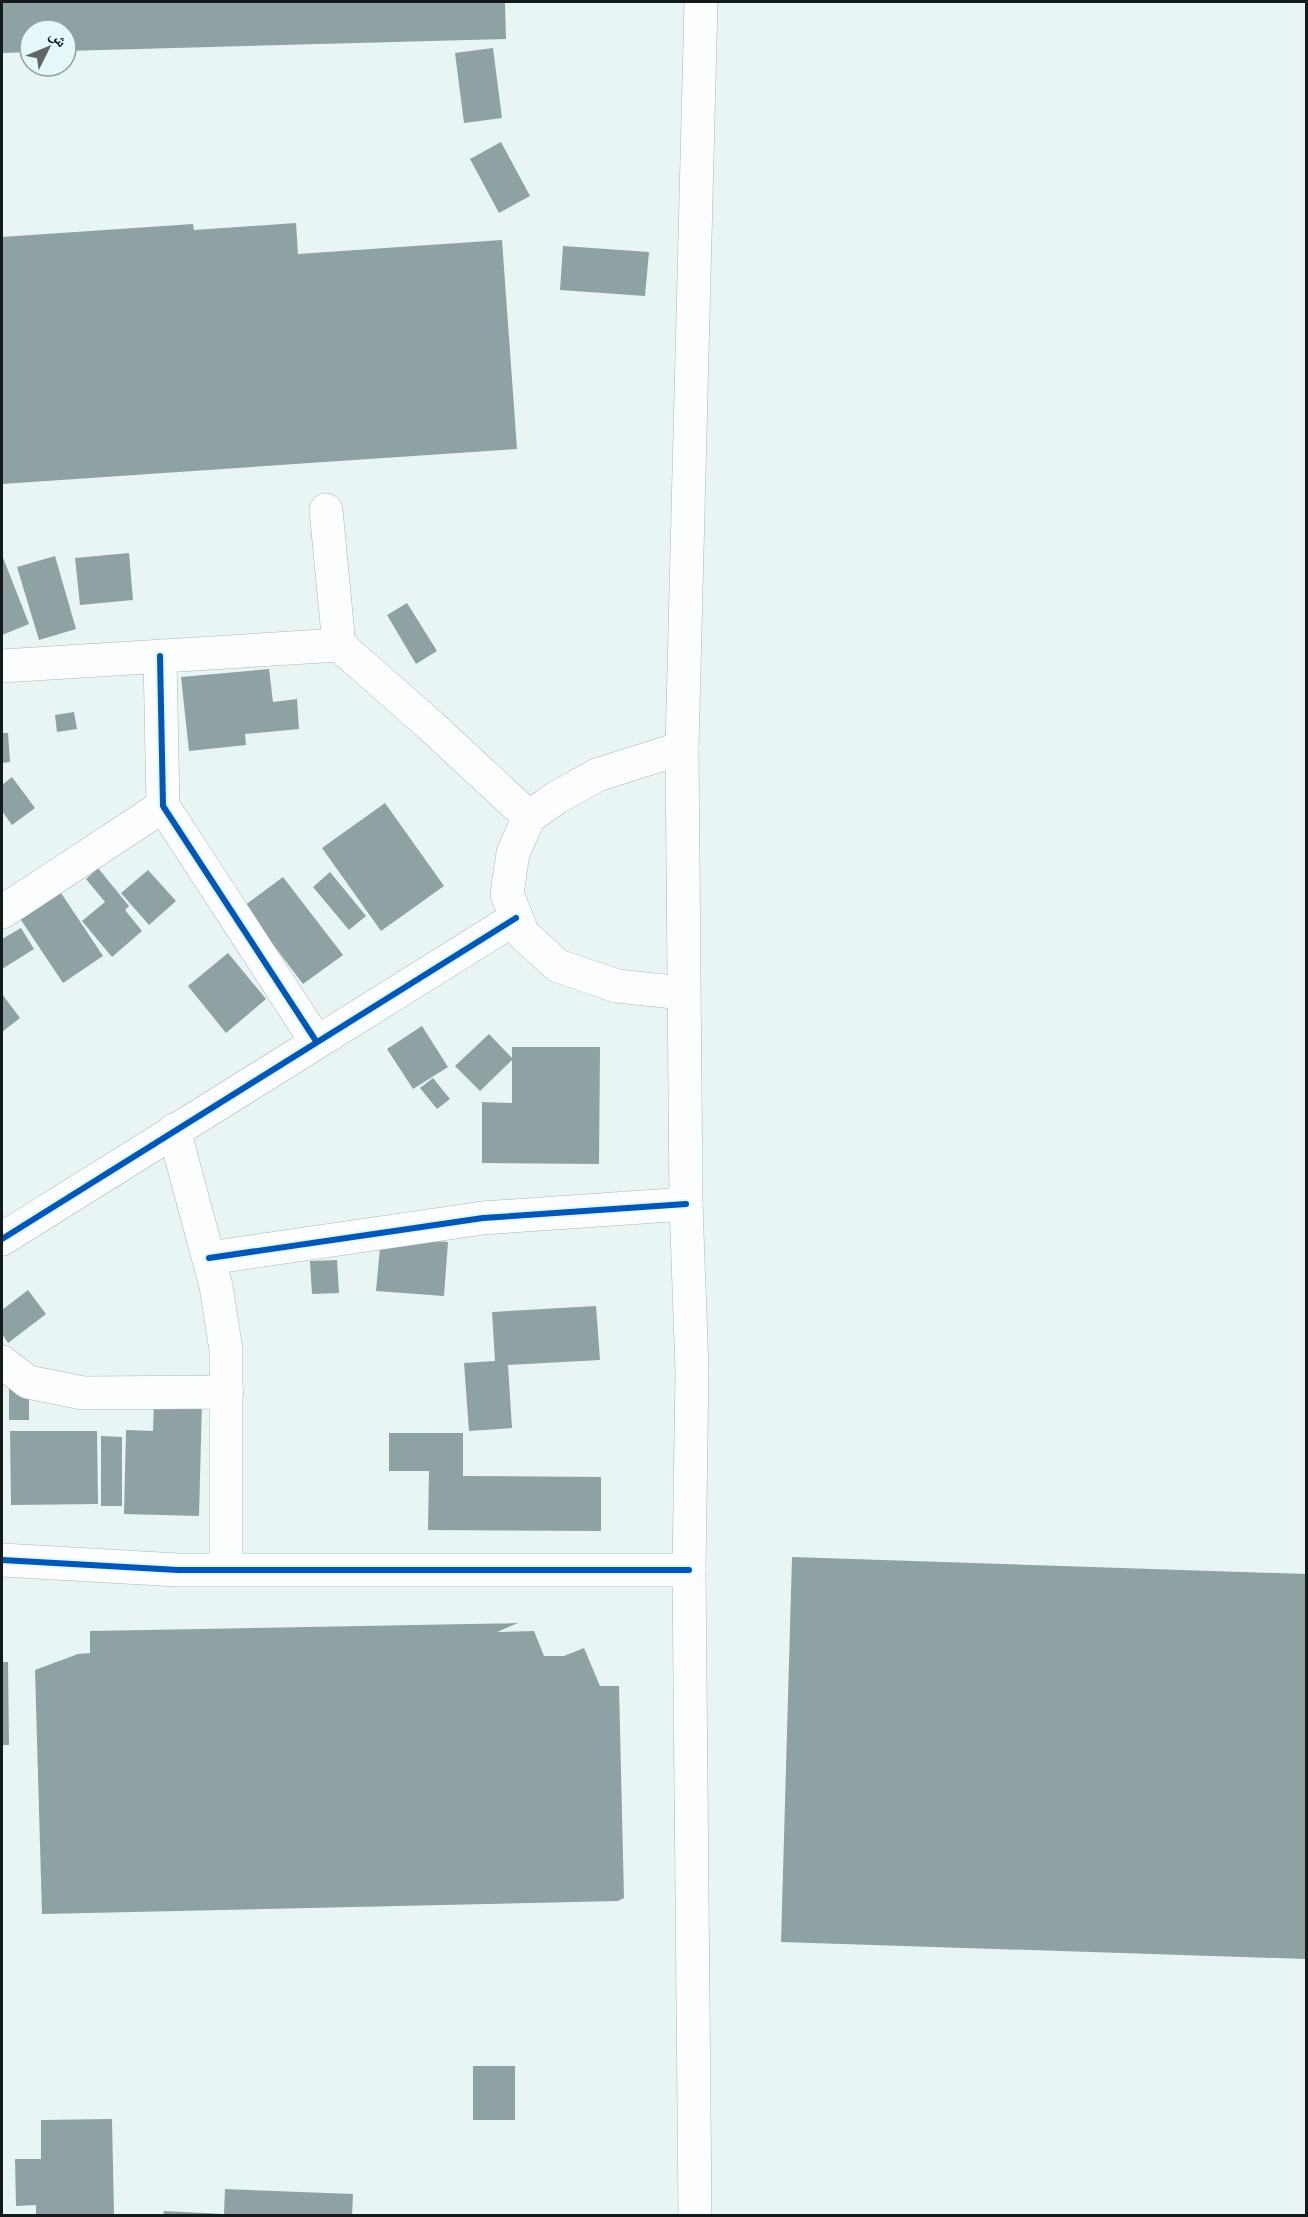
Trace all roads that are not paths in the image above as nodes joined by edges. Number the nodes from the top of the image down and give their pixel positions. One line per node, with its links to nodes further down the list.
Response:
1 (701, 2): 6 (street)
2 (326, 510): 3 (street)
3 (339, 645): 4 (street); 8 (street)
4 (160, 656): 5 (street); 7 (street)
5 (2, 666)
6 (681, 748): 8 (street); 11 (street)
7 (163, 806): 9 (street); 12 (street)
8 (529, 817): 10 (street)
9 (2, 912)
10 (516, 918): 11 (street); 12 (street)
11 (683, 993): 14 (street)
12 (316, 1041): 13 (street)
13 (174, 1130): 15 (street); 16 (street)
14 (686, 1204): 16 (street); 21 (street)
15 (2, 1239)
16 (209, 1258): 18 (street)
17 (2, 1362): 18 (street)
18 (227, 1392): 20 (street)
19 (2, 1560): 20 (street)
20 (226, 1570): 21 (street)
21 (689, 1570): 22 (street)
22 (695, 2216)

